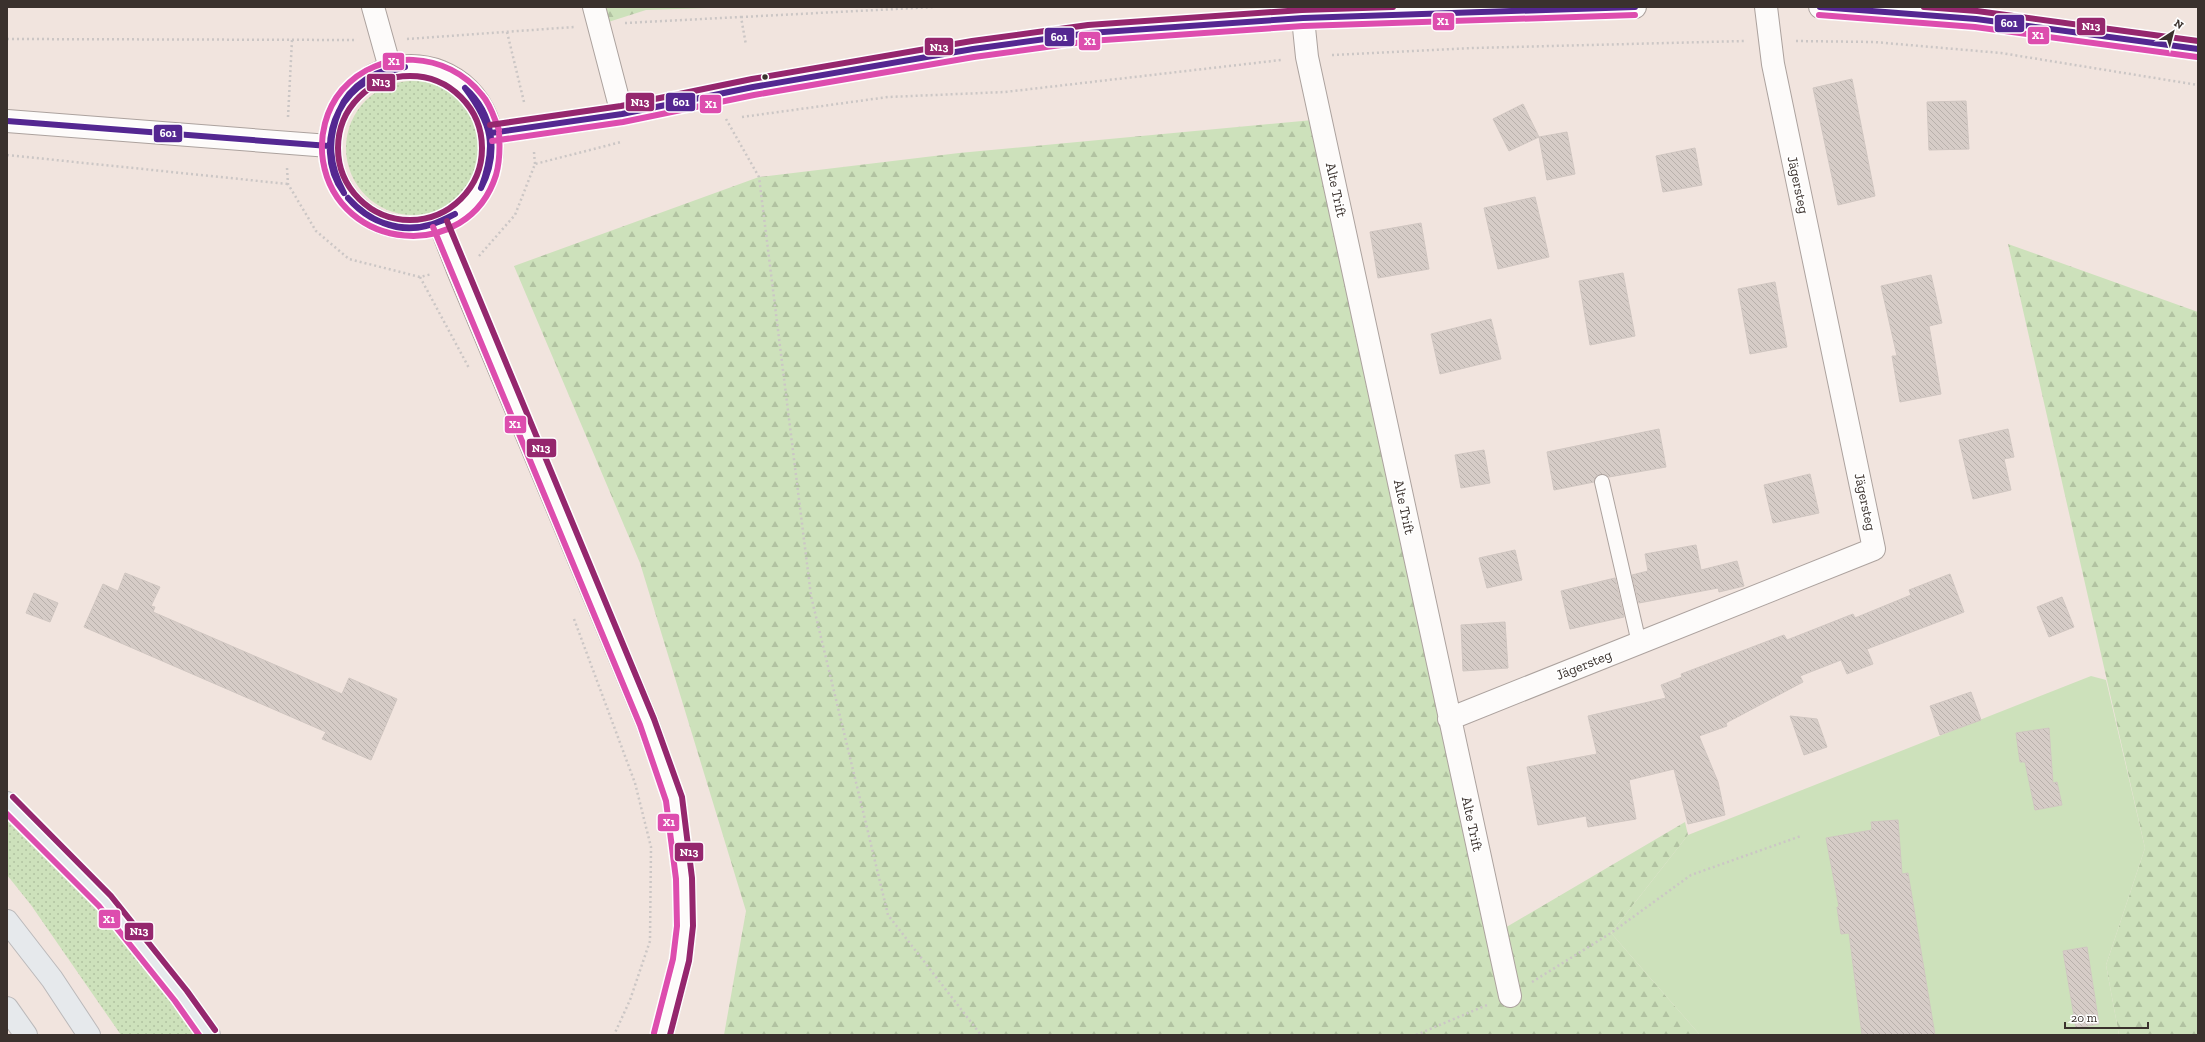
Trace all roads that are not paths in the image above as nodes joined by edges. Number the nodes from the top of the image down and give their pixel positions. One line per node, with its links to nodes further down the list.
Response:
1 (373, 7): 8 (street)
2 (1635, 7): 6 (street)
3 (1766, 7): 15 (street, Jägersteg)
4 (1820, 7): 7 (street)
5 (596, 16): 9 (street)
6 (1303, 18): 9 (street); 16 (street, Alte Trift)
7 (2198, 49)
8 (390, 68): 11 (street); 12 (street)
9 (622, 114): 11 (street)
10 (7, 121): 12 (street)
11 (491, 133): 13 (street)
12 (329, 146): 13 (street)
13 (440, 224): 24 (street)
14 (1602, 482): 15 (lane)
15 (1639, 643): 16 (street, Jägersteg)
16 (1449, 719): 19 (street, Alte Trift)
17 (7, 803): 23 (highway)
18 (7, 921): 22 (highway)
19 (1510, 996)
20 (7, 1008): 21 (highway)
21 (26, 1035)
22 (89, 1035)
23 (209, 1035)
24 (662, 1035)

